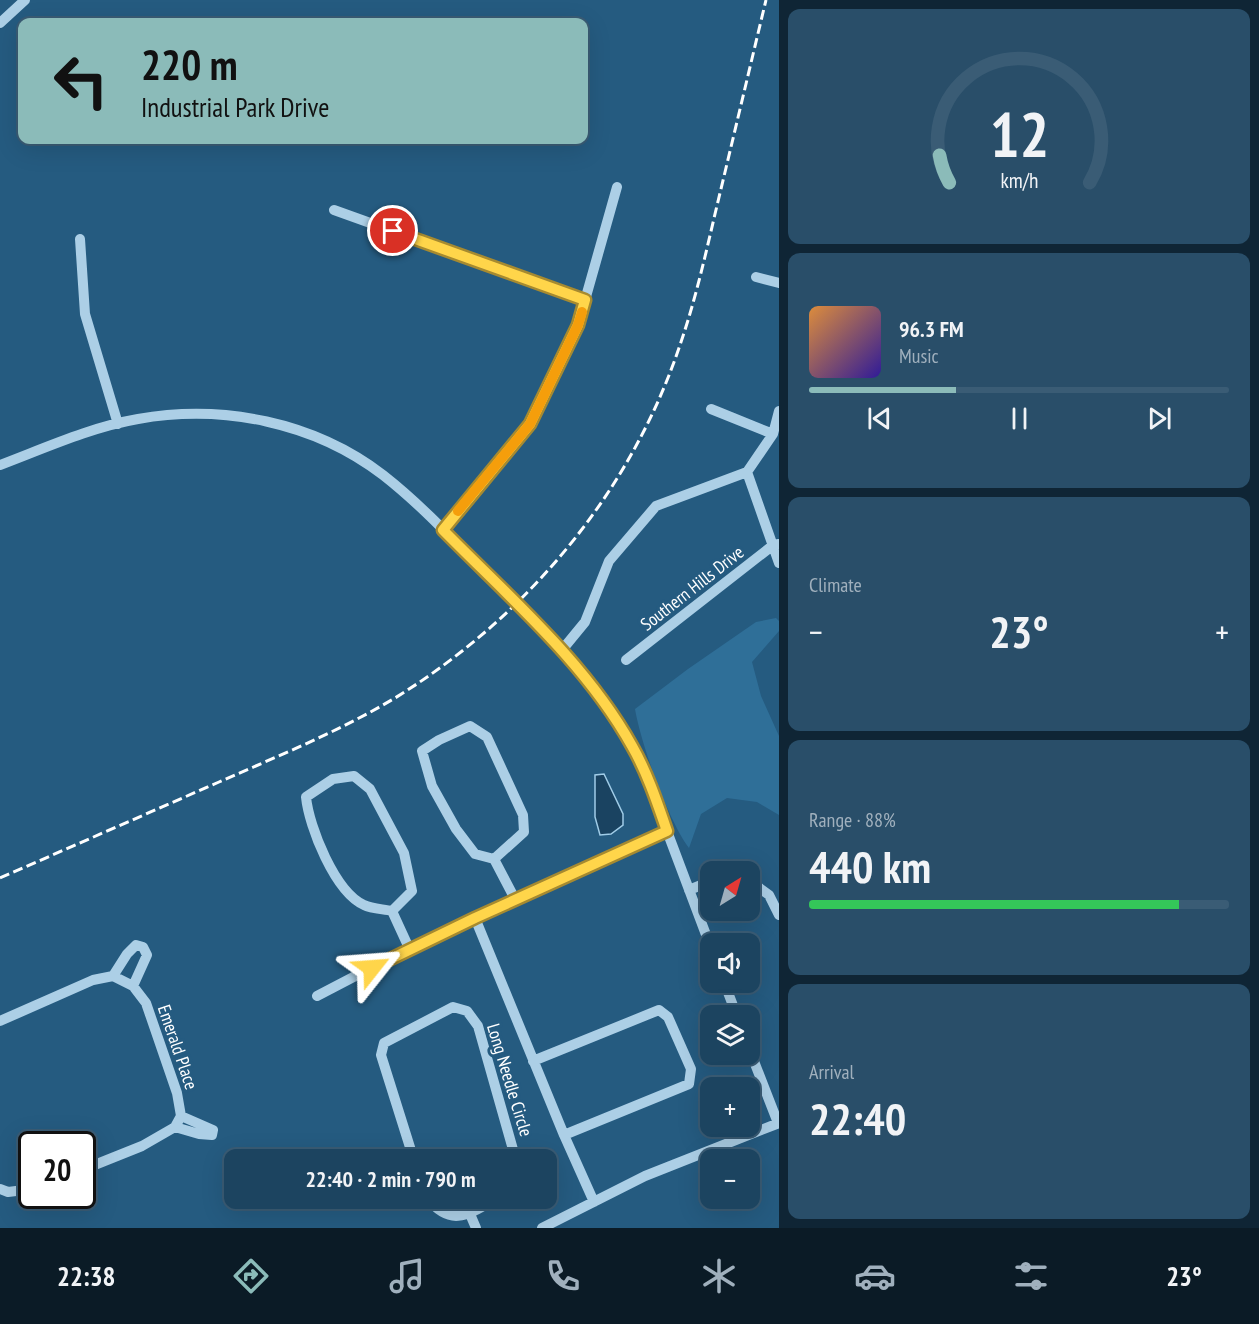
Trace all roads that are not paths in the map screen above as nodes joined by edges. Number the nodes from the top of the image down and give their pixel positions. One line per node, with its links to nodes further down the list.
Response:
1 (25, 0): 2 (street)
2 (0, 23)
3 (617, 187): 8 (street)
4 (334, 210): 8 (street)
5 (80, 239): 11 (street)
6 (756, 277): 7 (street)
7 (779, 284)
8 (585, 300): 15 (street)
9 (711, 410): 12 (street)
10 (779, 411): 12 (street)
11 (118, 424): 13 (street); 15 (street)
12 (773, 434): 14 (street)
13 (0, 465)
14 (747, 472): 16 (street); 18 (street)
15 (443, 530): 18 (street)
16 (776, 545): 17 (street); 19 (street, Southern Hills Drive)
17 (779, 563)
18 (562, 650): 20 (street)
19 (626, 660)
20 (667, 831): 24 (street); 25 (street)
21 (494, 859): 21 (street); 25 (street)
22 (700, 886): 24 (street)
23 (760, 888): 27 (street)
24 (689, 890): 29 (street)
25 (515, 899): 28 (street)
26 (392, 911): 26 (street); 30 (street)
27 (779, 915)
28 (475, 918): 30 (street); 35 (street)
29 (705, 933)
30 (409, 948): 33 (street)
31 (113, 976): 32 (street); 32 (street); 34 (street)
32 (133, 986): 37 (street, Emerald Place)
33 (317, 996)
34 (0, 1021)
35 (534, 1061): 40 (street); 40 (street)
36 (755, 1065): 38 (street)
37 (181, 1116): 39 (street, Emerald Place); 39 (street)
38 (778, 1123): 46 (street)
39 (175, 1126): 43 (street, Emerald Place)
40 (564, 1135): 46 (street)
41 (411, 1149): 42 (street, Long Needle Circle)
42 (513, 1149)
43 (96, 1164)
44 (0, 1189): 45 (street)
45 (18, 1191)
46 (594, 1202): 51 (street)
47 (436, 1209): 49 (street)
48 (478, 1209): 49 (street)
49 (470, 1214): 50 (street)
50 (476, 1228)
51 (542, 1228)

